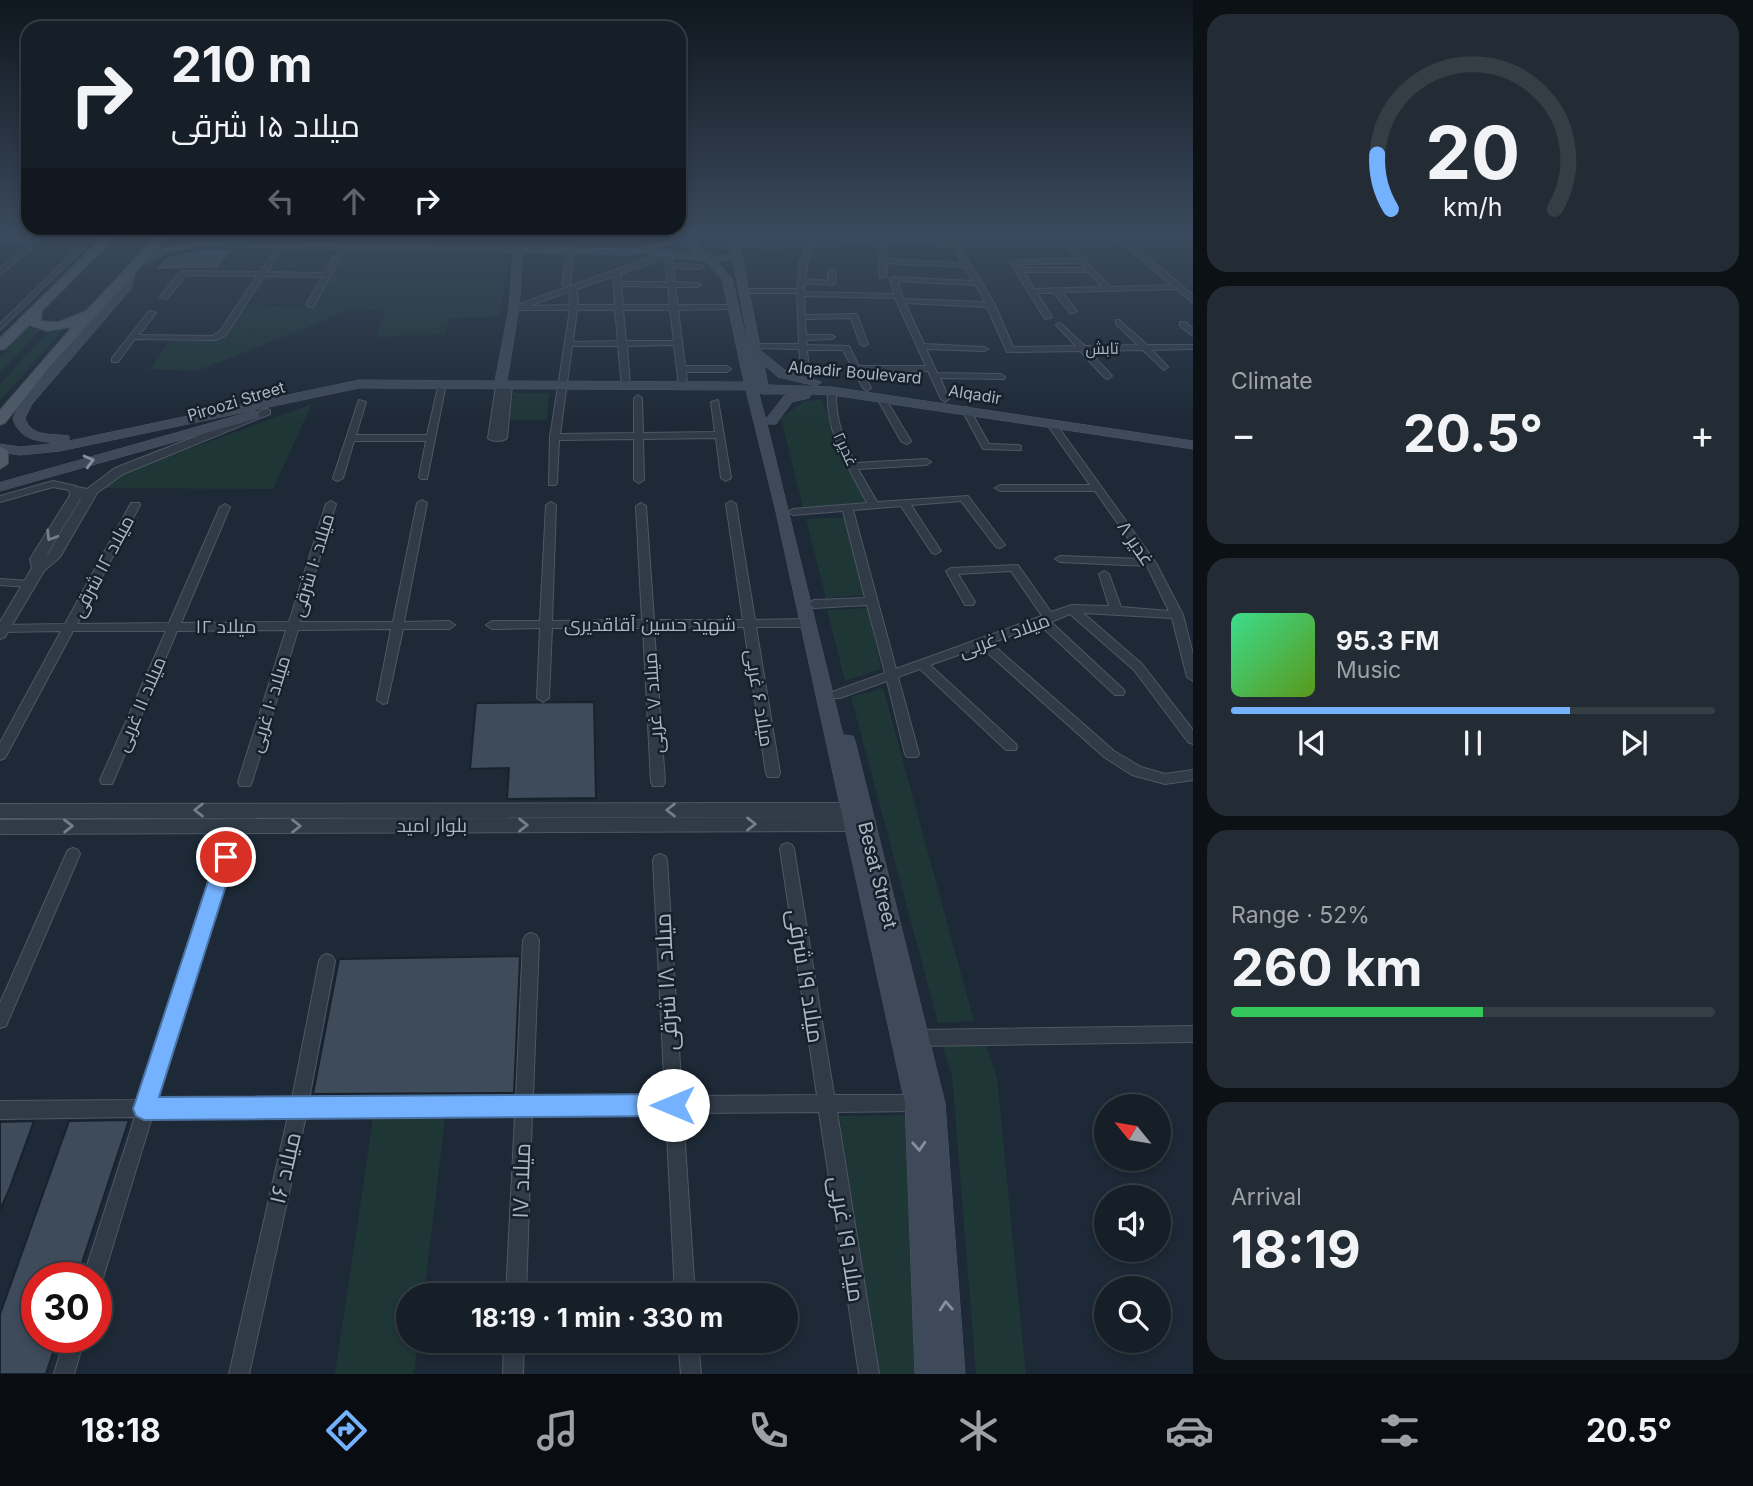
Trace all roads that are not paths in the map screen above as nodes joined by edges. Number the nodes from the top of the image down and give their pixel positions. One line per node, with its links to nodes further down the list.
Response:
1 (33, 295): 42 (street)
2 (50, 295): 31 (main road)
3 (108, 295): 32 (main road)
4 (119, 295): 66 (main road)
5 (247, 295): 44 (street)
6 (315, 295): 23 (street)
7 (515, 295): 24 (main road)
8 (543, 295): 24 (street)
9 (572, 295): 26 (street)
10 (619, 295): 27 (street)
11 (673, 295): 28 (street)
12 (731, 295): 29 (main road)
13 (745, 295): 38 (main road)
14 (801, 295): 35 (street)
15 (817, 295): 16 (street)
16 (865, 295): 30 (street)
17 (866, 295): 22 (street)
18 (899, 295): 22 (street)
19 (986, 295): 25 (street)
20 (1035, 295): 36 (street)
21 (1063, 295): 33 (street)
22 (900, 298): 25 (street); 52 (street)
23 (310, 305)
24 (514, 305): 26 (street); 70 (main road)
25 (991, 305): 58 (street)
26 (574, 307): 27 (street); 48 (street)
27 (620, 307): 28 (street); 49 (street)
28 (674, 307): 29 (street); 47 (street)
29 (734, 307): 37 (main road)
30 (868, 307)
31 (36, 309): 32 (main road); 51 (main road)
32 (95, 309): 66 (main road)
33 (1073, 311)
34 (152, 313): 44 (street)
35 (801, 317): 46 (street); 50 (street)
36 (1048, 317)
37 (737, 322): 38 (main road); 59 (main road)
38 (751, 322): 57 (main road)
39 (1119, 322): 54 (street)
40 (1183, 324): 43 (street)
41 (1059, 325): 56 (street)
42 (1, 326)
43 (1193, 334)
44 (133, 337): 60 (street)
45 (831, 337): 46 (street)
46 (803, 342): 57 (street); 62 (street); 69 (street)
47 (678, 343): 49 (street); 63 (street)
48 (570, 344): 49 (street); 71 (street)
49 (623, 344): 72 (street)
50 (864, 344)
51 (0, 345)
52 (922, 346): 55 (street); 65 (street)
53 (1193, 347): 54 (street, تابش)
54 (1145, 348): 56 (street, تابش); 61 (street)
55 (984, 349)
56 (1084, 349): 58 (street, تابش); 67 (street)
57 (757, 350): 69 (main road); 74 (main road)
58 (1010, 350)
59 (742, 351): 73 (main road); 74 (main road)
60 (115, 360)
61 (1164, 367)
62 (856, 368): 65 (street); 77 (street)
63 (681, 369): 64 (street); 73 (street)
64 (727, 369)
65 (934, 372): 68 (street); 80 (street)
66 (44, 373): 86 (main road); 93 (main road)
67 (1108, 376)
68 (1001, 377)
69 (806, 380): 75 (main road)
70 (498, 386): 71 (main road, Piroozi Street); 76 (main road, Piroozi Street); 93 (main road, Piroozi Street); 96 (street)
71 (565, 386): 72 (main road, Piroozi Street); 91 (street)
72 (626, 386): 73 (main road, Piroozi Street)
73 (686, 386): 74 (main road, Piroozi Street)
74 (759, 386): 75 (main road, Alqadir); 87 (main road, Besat Street); 140 (main road, Besat Street)
75 (833, 387): 77 (main road, Alqadir Boulevard); 78 (main road, Alqadir); 87 (main road); 104 (street, غدیر۲)
76 (441, 388): 85 (main road, Piroozi Street); 95 (street)
77 (867, 388): 81 (main road, Alqadir Boulevard)
78 (881, 397): 81 (main road, Alqadir); 97 (street)
79 (638, 398): 89 (street)
80 (945, 398): 81 (main road, Alqadir Boulevard); 92 (main road, Alqadir Boulevard)
81 (920, 399): 84 (main road, Alqadir)
82 (362, 402): 94 (street)
83 (715, 402): 90 (street)
84 (966, 410): 88 (main road, Alqadir); 100 (street)
85 (266, 412): 102 (main road, Piroozi Street); 132 (street)
86 (0, 420)
87 (771, 421): 127 (main road, Besat Street)
88 (1051, 423): 98 (main road, Alqadir); 114 (street, غدیر ۸)
89 (639, 435): 90 (street); 91 (street); 110 (street)
90 (719, 435): 109 (street)
91 (555, 437): 111 (street)
92 (1193, 437)
93 (102, 438): 99 (main road, Piroozi Street)
94 (351, 438): 95 (street); 108 (street)
95 (432, 438): 107 (street)
96 (498, 438)
97 (906, 441)
98 (1193, 445)
99 (60, 447): 101 (main road, Piroozi Street); 105 (main road)
100 (1018, 447)
101 (0, 449): 103 (main road)
102 (112, 455): 105 (main road, Piroozi Street, one-way to 102); 115 (street)
103 (0, 464)
104 (854, 466): 106 (street); 124 (street, غدیر۲)
105 (65, 468): 112 (main road, Piroozi Street)
106 (934, 474)
107 (424, 477)
108 (338, 478)
109 (726, 478)
110 (639, 480)
111 (552, 482)
112 (0, 487)
113 (1000, 488): 114 (street)
114 (1098, 488): 131 (street, غدیر ۸)
115 (75, 497): 116 (street); 132 (street, one-way to 132)
116 (0, 499)
117 (422, 503): 146 (street)
118 (904, 503): 124 (street); 128 (street); 129 (street)
119 (331, 504): 149 (street, میلاد ۱۰ شرقی)
120 (135, 505): 151 (street, میلاد ۱۲ شرقی)
121 (551, 505): 144 (street)
122 (731, 505): 143 (street, میلاد ۶ غربی)
123 (640, 506): 145 (street, میلاد ۷ غربی)
124 (873, 506): 126 (street)
125 (225, 507): 150 (street, میلاد ۱۱ غربی)
126 (848, 508): 127 (street); 136 (street)
127 (793, 512): 140 (main road, Besat Street)
128 (1000, 545)
129 (936, 551)
130 (1060, 559): 131 (street)
131 (1150, 563): 141 (street, غدیر ۸)
132 (39, 568): 135 (street)
133 (1104, 574): 139 (street)
134 (0, 582): 135 (street)
135 (30, 584): 152 (street)
136 (873, 601): 140 (street, شهید حسین آقاقدیری); 155 (street)
137 (969, 602): 142 (street)
138 (1072, 610): 139 (street, میلاد ۱ غربی); 142 (street, میلاد ۱ غربی); 161 (street)
139 (1116, 610): 141 (street, میلاد ۱ غربی)
140 (811, 613): 143 (street, شهید حسین آقاقدیری); 158 (main road, Besat Street); 171 (main road, Besat Street)
141 (1177, 615): 156 (street, غدیر ۸)
142 (1046, 620): 153 (street, میلاد ۱ غربی); 157 (street)
143 (748, 623): 145 (street, شهید حسین آقاقدیری); 165 (street, میلاد ۶ غربی)
144 (546, 624): 145 (street, شهید حسین آقاقدیری); 148 (street, شهید حسین آقاقدیری); 159 (street)
145 (648, 624): 169 (street, میلاد ۷ غربی)
146 (398, 625): 147 (street, میلاد ۱۲); 149 (street, میلاد ۱۲); 160 (street)
147 (449, 625)
148 (492, 625)
149 (293, 626): 150 (street, میلاد ۱۲); 168 (street, میلاد ۱۰ غربی)
150 (173, 627): 151 (street, میلاد ۱۲); 167 (street, میلاد ۱۱ غربی)
151 (69, 628): 152 (street, میلاد ۱۲); 164 (street, میلاد ۱۲ شرقی)
152 (2, 631)
153 (983, 642): 154 (street, میلاد ۱ غربی); 166 (street)
154 (922, 664): 155 (street, میلاد ۱ غربی); 162 (street)
155 (892, 675): 158 (street, میلاد ۱ غربی); 163 (street)
156 (1193, 677)
157 (1119, 692)
158 (836, 695): 171 (main road, Besat Street)
159 (543, 698)
160 (383, 700)
161 (1193, 739)
162 (1011, 747)
163 (912, 754)
164 (0, 755)
165 (773, 773)
166 (1192, 776)
167 (107, 780)
168 (245, 782)
169 (658, 782)
170 (0, 811): 172 (street, بلوار امید, one-way to 170)
171 (857, 817): 172 (street, بلوار امید); 182 (main road, Besat Street); 184 (main road, Besat Street)
172 (410, 818): 173 (street, بلوار امید, one-way to 172)
173 (0, 827)
174 (787, 849): 183 (street, میلاد ۱۹ شرقی)
175 (73, 854): 180 (street)
176 (226, 857): 188 (street)
177 (660, 860): 185 (street, میلاد ۱۸ شرقی)
178 (531, 940): 186 (street, میلاد ۱۷)
179 (327, 961): 187 (street, میلاد ۱۶)
180 (0, 1021)
181 (1193, 1034): 182 (street)
182 (918, 1038): 202 (main road, Besat Street, one-way to 182)
183 (825, 1103): 184 (street); 185 (street); 200 (street, میلاد ۱۹ غربی)
184 (917, 1103): 201 (main road, Besat Street, one-way to 201)
185 (673, 1105): 186 (street); 192 (street, میلاد ۱۸ شرقی)
186 (524, 1106): 187 (street); 191 (street, میلاد ۱۷)
187 (299, 1107): 188 (street); 197 (street, میلاد ۱۶)
188 (144, 1109): 189 (street); 190 (street)
189 (0, 1110)
190 (98, 1262)
191 (517, 1283)
192 (684, 1283)
193 (70, 1353): 196 (street)
194 (514, 1353): 198 (street)
195 (689, 1353): 199 (street)
196 (64, 1374)
197 (239, 1374)
198 (513, 1374)
199 (691, 1374)
200 (869, 1374)
201 (930, 1374)
202 (950, 1374)

